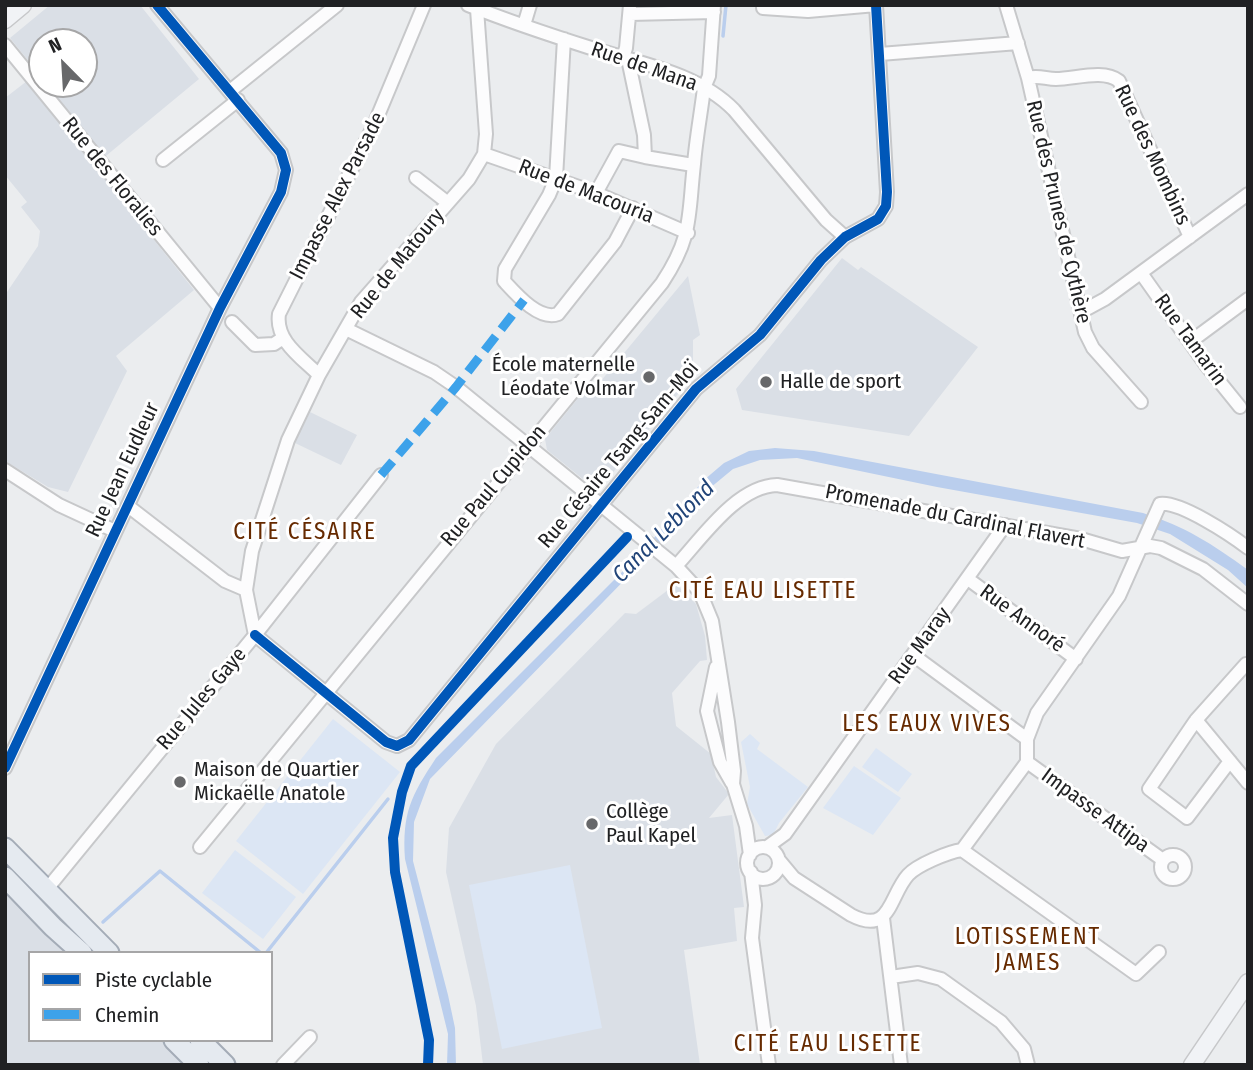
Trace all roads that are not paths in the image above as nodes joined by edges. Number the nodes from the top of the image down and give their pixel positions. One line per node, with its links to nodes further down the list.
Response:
1 (23, 5): 12 (main road)
2 (158, 5): 21 (street)
3 (337, 5): 21 (street)
4 (424, 5): 41 (street, Impasse Alex Parsade)
5 (530, 5): 13 (street)
6 (876, 5): 9 (street); 17 (street)
7 (1006, 5): 15 (street, Rue des Prunes de Cythère)
8 (473, 7): 13 (street, Rue de Mana); 22 (street)
9 (763, 8)
10 (714, 9): 11 (street); 20 (street, Rue Paul Cupidon)
11 (630, 10): 18 (street)
12 (5, 20)
13 (524, 25): 14 (street, Rue de Mana)
14 (564, 39): 18 (street, Rue de Mana); 27 (street)
15 (1018, 43): 17 (street); 19 (street, Rue des Prunes de Cythère)
16 (5, 45): 37 (street, Rue des Floralies)
17 (880, 54): 33 (street, Rue Césaire Tsang-Sam-Moï)
18 (625, 58): 20 (street, Rue de Mana); 23 (street)
19 (1028, 78): 34 (street, Rue des Mombins); 38 (street, Rue des Prunes de Cythère)
20 (704, 88): 25 (street, Rue Paul Cupidon); 33 (street, Rue de Mana)
21 (234, 95): 24 (street); 37 (street, Rue Jean Eudleur)
22 (484, 153): 27 (street, Rue de Macouria); 30 (street, Rue de Matoury)
23 (645, 157): 25 (street); 28 (street)
24 (163, 160)
25 (694, 165): 32 (street, Rue Paul Cupidon)
26 (416, 177): 30 (street)
27 (556, 178): 28 (street, Rue de Macouria); 31 (street)
28 (596, 193): 31 (street, Rue de Macouria)
29 (1248, 194): 34 (street)
30 (448, 203): 40 (street, Rue de Matoury)
31 (633, 208): 32 (street, Rue de Macouria)
32 (688, 233): 46 (street, Rue Paul Cupidon)
33 (845, 237): 49 (street, Rue Césaire Tsang-Sam-Moï)
34 (1190, 237): 35 (street)
35 (1141, 273): 38 (street); 42 (street, Rue Tamarin)
36 (1248, 299): 42 (street)
37 (220, 308): 50 (street, Rue Jean Eudleur)
38 (1081, 312): 44 (street, Rue des Prunes de Cythère)
39 (232, 322): 41 (street)
40 (346, 328): 43 (street, Rue de Matoury); 46 (street)
41 (283, 338): 43 (street)
42 (1190, 342): 45 (street, Rue Tamarin)
43 (319, 375): 57 (street, Rue de Matoury)
44 (1141, 402)
45 (1240, 407)
46 (527, 446): 49 (street); 64 (street, Rue Paul Cupidon)
47 (5, 470): 52 (street)
48 (381, 475): 59 (street, Rue Jules Gaye)
49 (601, 505): 55 (street); 64 (street, Rue Césaire Tsang-Sam-Moï)
50 (128, 506): 52 (street, Rue Jean Eudleur); 57 (street)
51 (1005, 525): 53 (street, Promenade du Cardinal Flavert); 55 (street, Promenade du Cardinal Flavert); 56 (street, Rue Maray)
52 (115, 531): 69 (street, Rue Jean Eudleur)
53 (1143, 543): 54 (street); 58 (street, Promenade du Cardinal Flavert); 62 (street)
54 (1248, 548)
55 (671, 561): 61 (street)
56 (968, 579): 60 (street, Rue Maray); 62 (street, Rue Annoré)
57 (246, 590): 59 (street, Rue de Matoury)
58 (1248, 604)
59 (255, 635): 64 (street); 83 (street, Rue Jules Gaye)
60 (914, 655): 66 (street); 76 (street, Rue Maray)
61 (718, 657): 71 (street); 71 (street)
62 (1076, 659): 66 (street)
63 (1246, 664): 65 (street)
64 (325, 693): 73 (street, Rue Paul Cupidon)
65 (1196, 720): 67 (street); 67 (street)
66 (1027, 739): 68 (street)
67 (1230, 761): 70 (street)
68 (1027, 762): 75 (street); 78 (street, Impasse Attipa)
69 (5, 768)
70 (1248, 783)
71 (733, 784): 72 (street)
72 (746, 826): 76 (street); 77 (street)
73 (200, 847)
74 (5, 848): 83 (main road)
75 (962, 850): 85 (street); 88 (street)
76 (772, 852): 77 (street); 80 (street); 82 (street)
77 (750, 855): 79 (street)
78 (1163, 860)
79 (751, 872): 80 (street); 84 (street)
80 (772, 875): 82 (street); 84 (street)
81 (5, 877): 86 (main road)
82 (794, 878): 85 (street)
83 (47, 889): 87 (main road)
84 (755, 905): 97 (street)
85 (883, 918): 89 (street)
86 (80, 951)
87 (107, 951)
88 (1159, 952)
89 (891, 977): 98 (street); 99 (street)
90 (1248, 982): 100 (main road)
91 (310, 1037): 96 (street)
92 (176, 1042): 94 (main road)
93 (202, 1042): 95 (main road)
94 (199, 1065)
95 (225, 1065)
96 (283, 1065)
97 (769, 1065)
98 (901, 1065)
99 (1028, 1065)
100 (1192, 1065)

